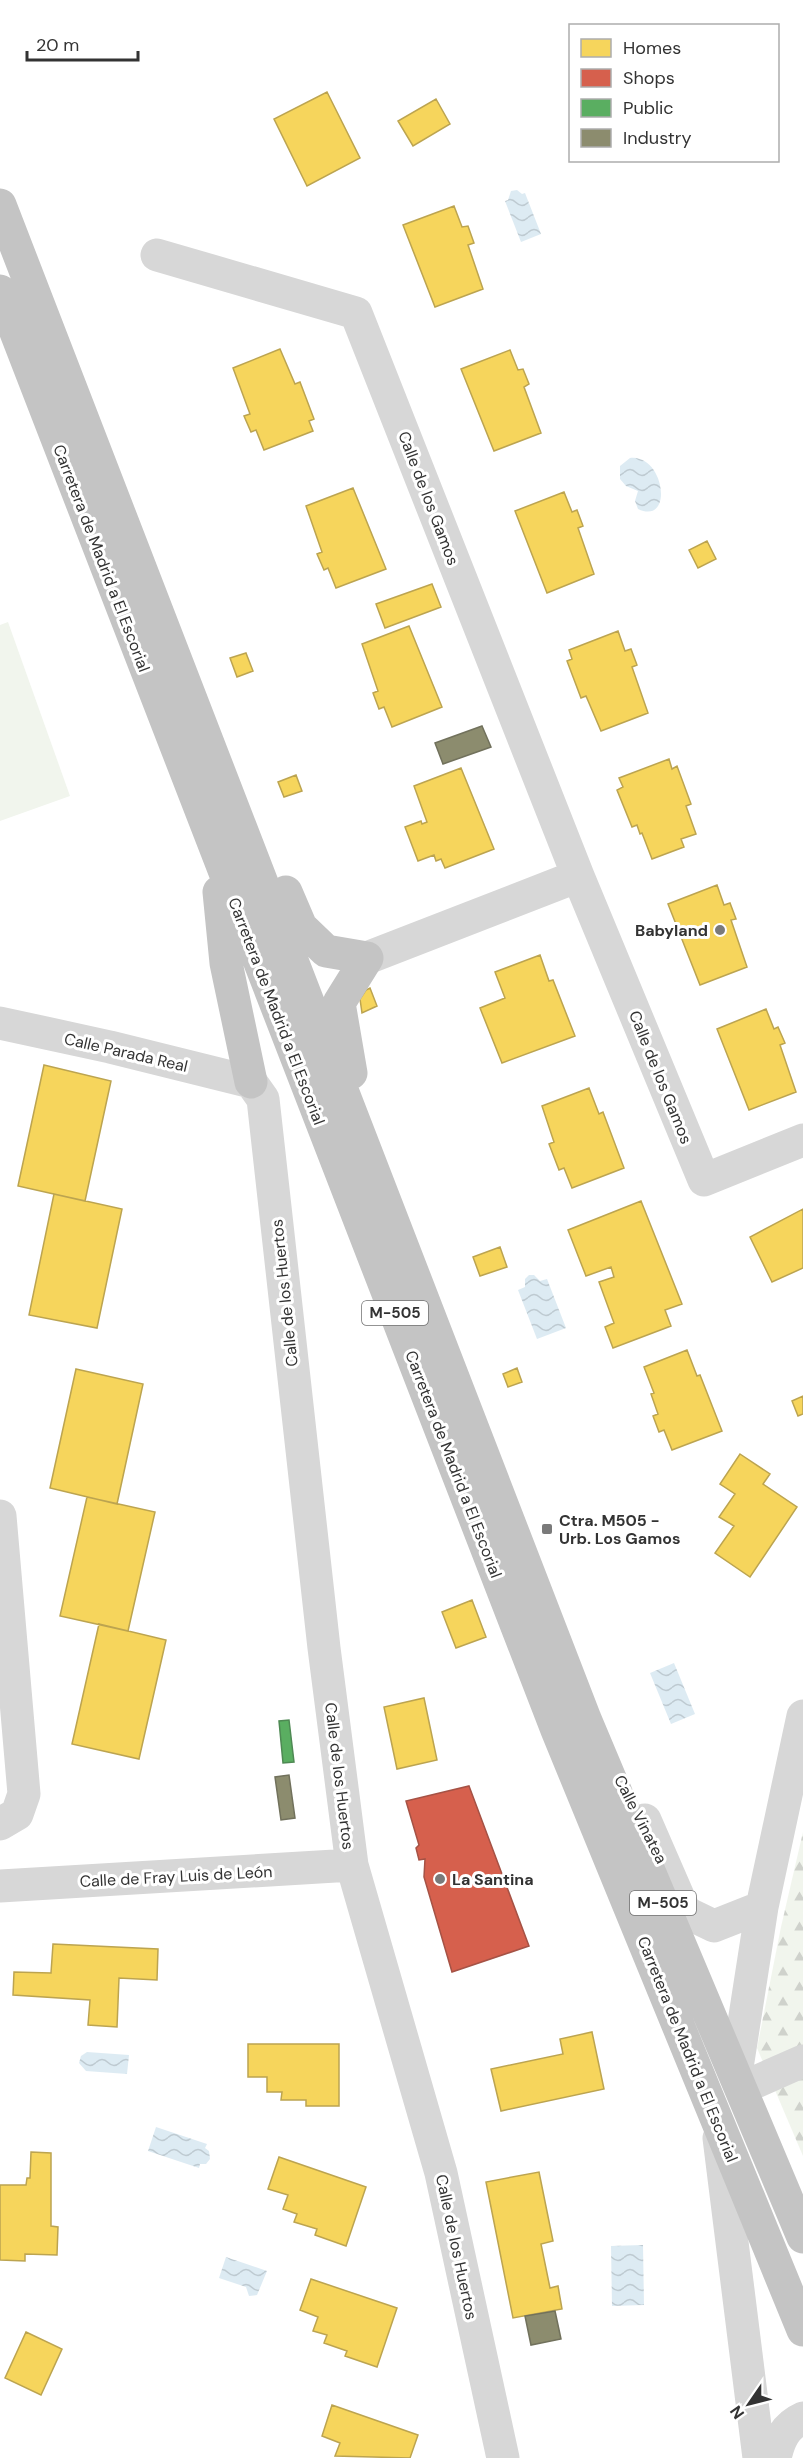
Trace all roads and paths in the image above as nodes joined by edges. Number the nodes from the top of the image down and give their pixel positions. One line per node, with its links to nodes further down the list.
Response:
1 (0, 205): 4 (highway, Carretera de Madrid a El Escorial / M-505)
2 (157, 255): 6 (street, Calle de los Gamos)
3 (0, 291): 5 (highway, Carretera de Madrid a El Escorial / M-505)
4 (206, 739): 7 (highway); 11 (highway, Carretera de Madrid a El Escorial / M-505)
5 (215, 852): 9 (highway); 21 (highway, Carretera de Madrid a El Escorial / M-505)
6 (578, 876): 7 (street); 10 (street, Calle de los Gamos)
7 (367, 958): 11 (highway)
8 (0, 1023): 9 (street, Calle Parada Real)
9 (251, 1082): 16 (street, Calle de los Huertos)
10 (803, 1140)
11 (363, 1142): 14 (highway, Carretera de Madrid a El Escorial / M-505)
12 (0, 1516): 15 (street)
13 (803, 1716): 18 (street)
14 (585, 1719): 18 (street, Calle Vinatea); 20 (highway, Carretera de Madrid a El Escorial / M-505)
15 (0, 1824)
16 (352, 1865): 17 (street, Calle de Fray Luis de León); 25 (street, Calle de los Huertos)
17 (0, 1886)
18 (762, 1907): 20 (street)
19 (803, 2061): 20 (street)
20 (739, 2081): 22 (highway, Carretera de Madrid a El Escorial / M-505)
21 (717, 2119): 23 (highway, Carretera de Madrid a El Escorial / M-505); 26 (street)
22 (803, 2236)
23 (803, 2330)
24 (803, 2418): 27 (street)
25 (503, 2458)
26 (759, 2458)
27 (775, 2458)

